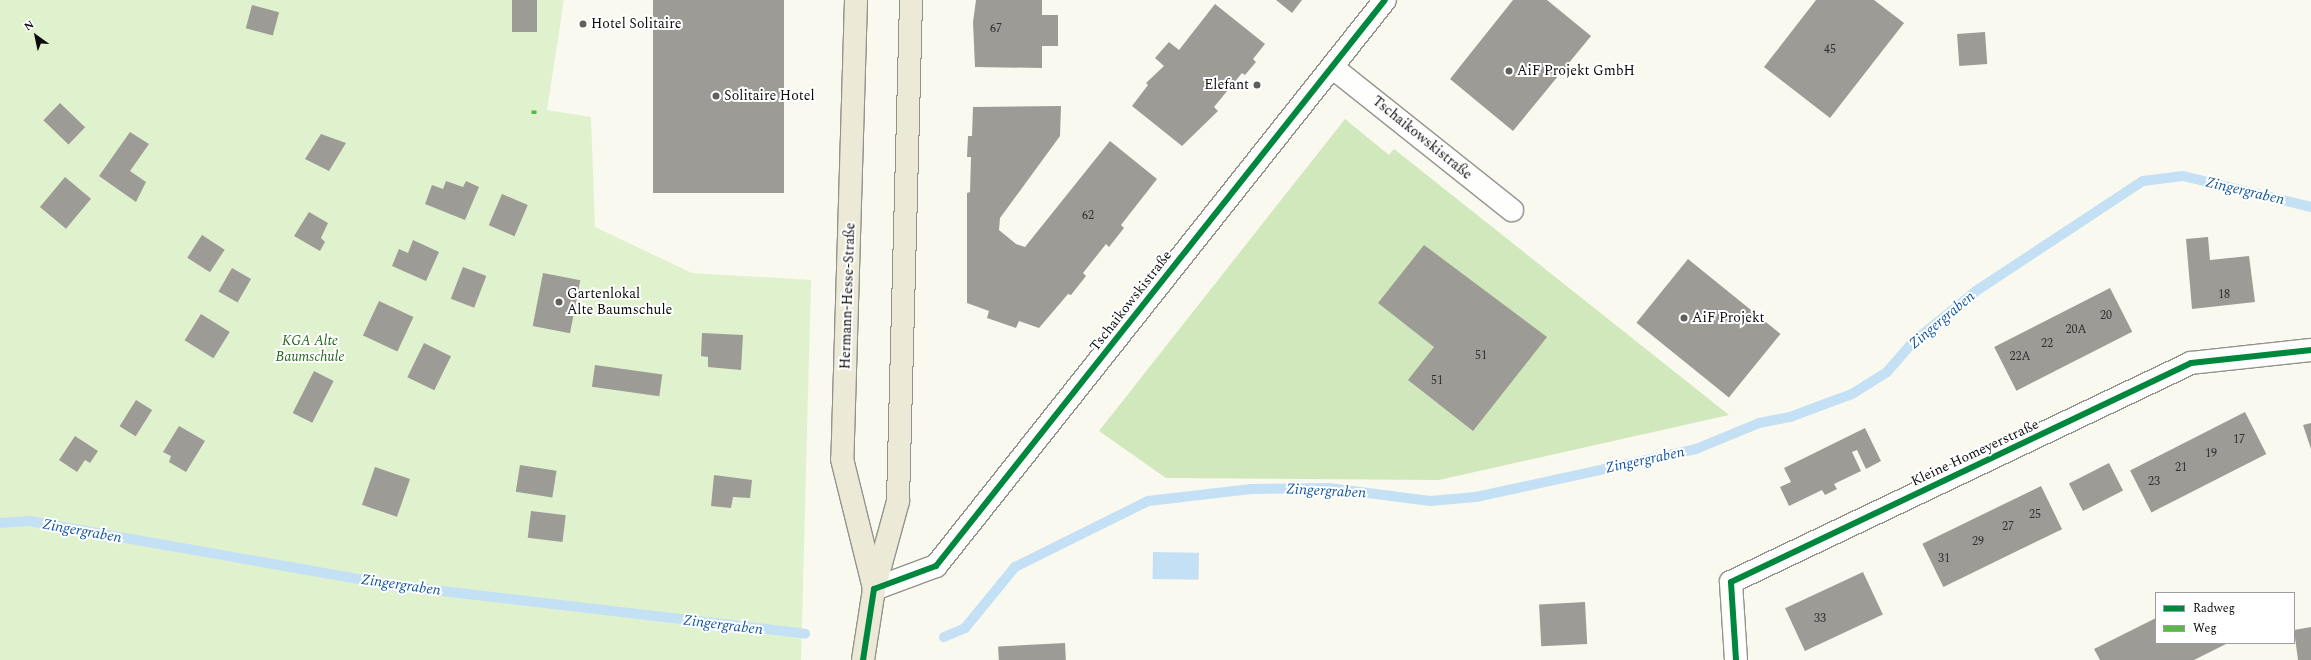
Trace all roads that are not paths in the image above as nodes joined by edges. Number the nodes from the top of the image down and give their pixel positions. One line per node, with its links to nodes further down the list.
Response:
1 (856, 0): 7 (main road, Hermann-Hesse-Straße)
2 (911, 0): 7 (main road, Hermann-Hesse-Straße)
3 (1385, 0): 4 (street, Tschaikowskistraße)
4 (1332, 67): 5 (street, Tschaikowskistraße); 7 (street, Tschaikowskistraße)
5 (1512, 210)
6 (2311, 350): 9 (street, Kleine Homeyerstraße)
7 (874, 589): 8 (main road, Hermann-Hesse-Straße)
8 (862, 660)
9 (1736, 660)

